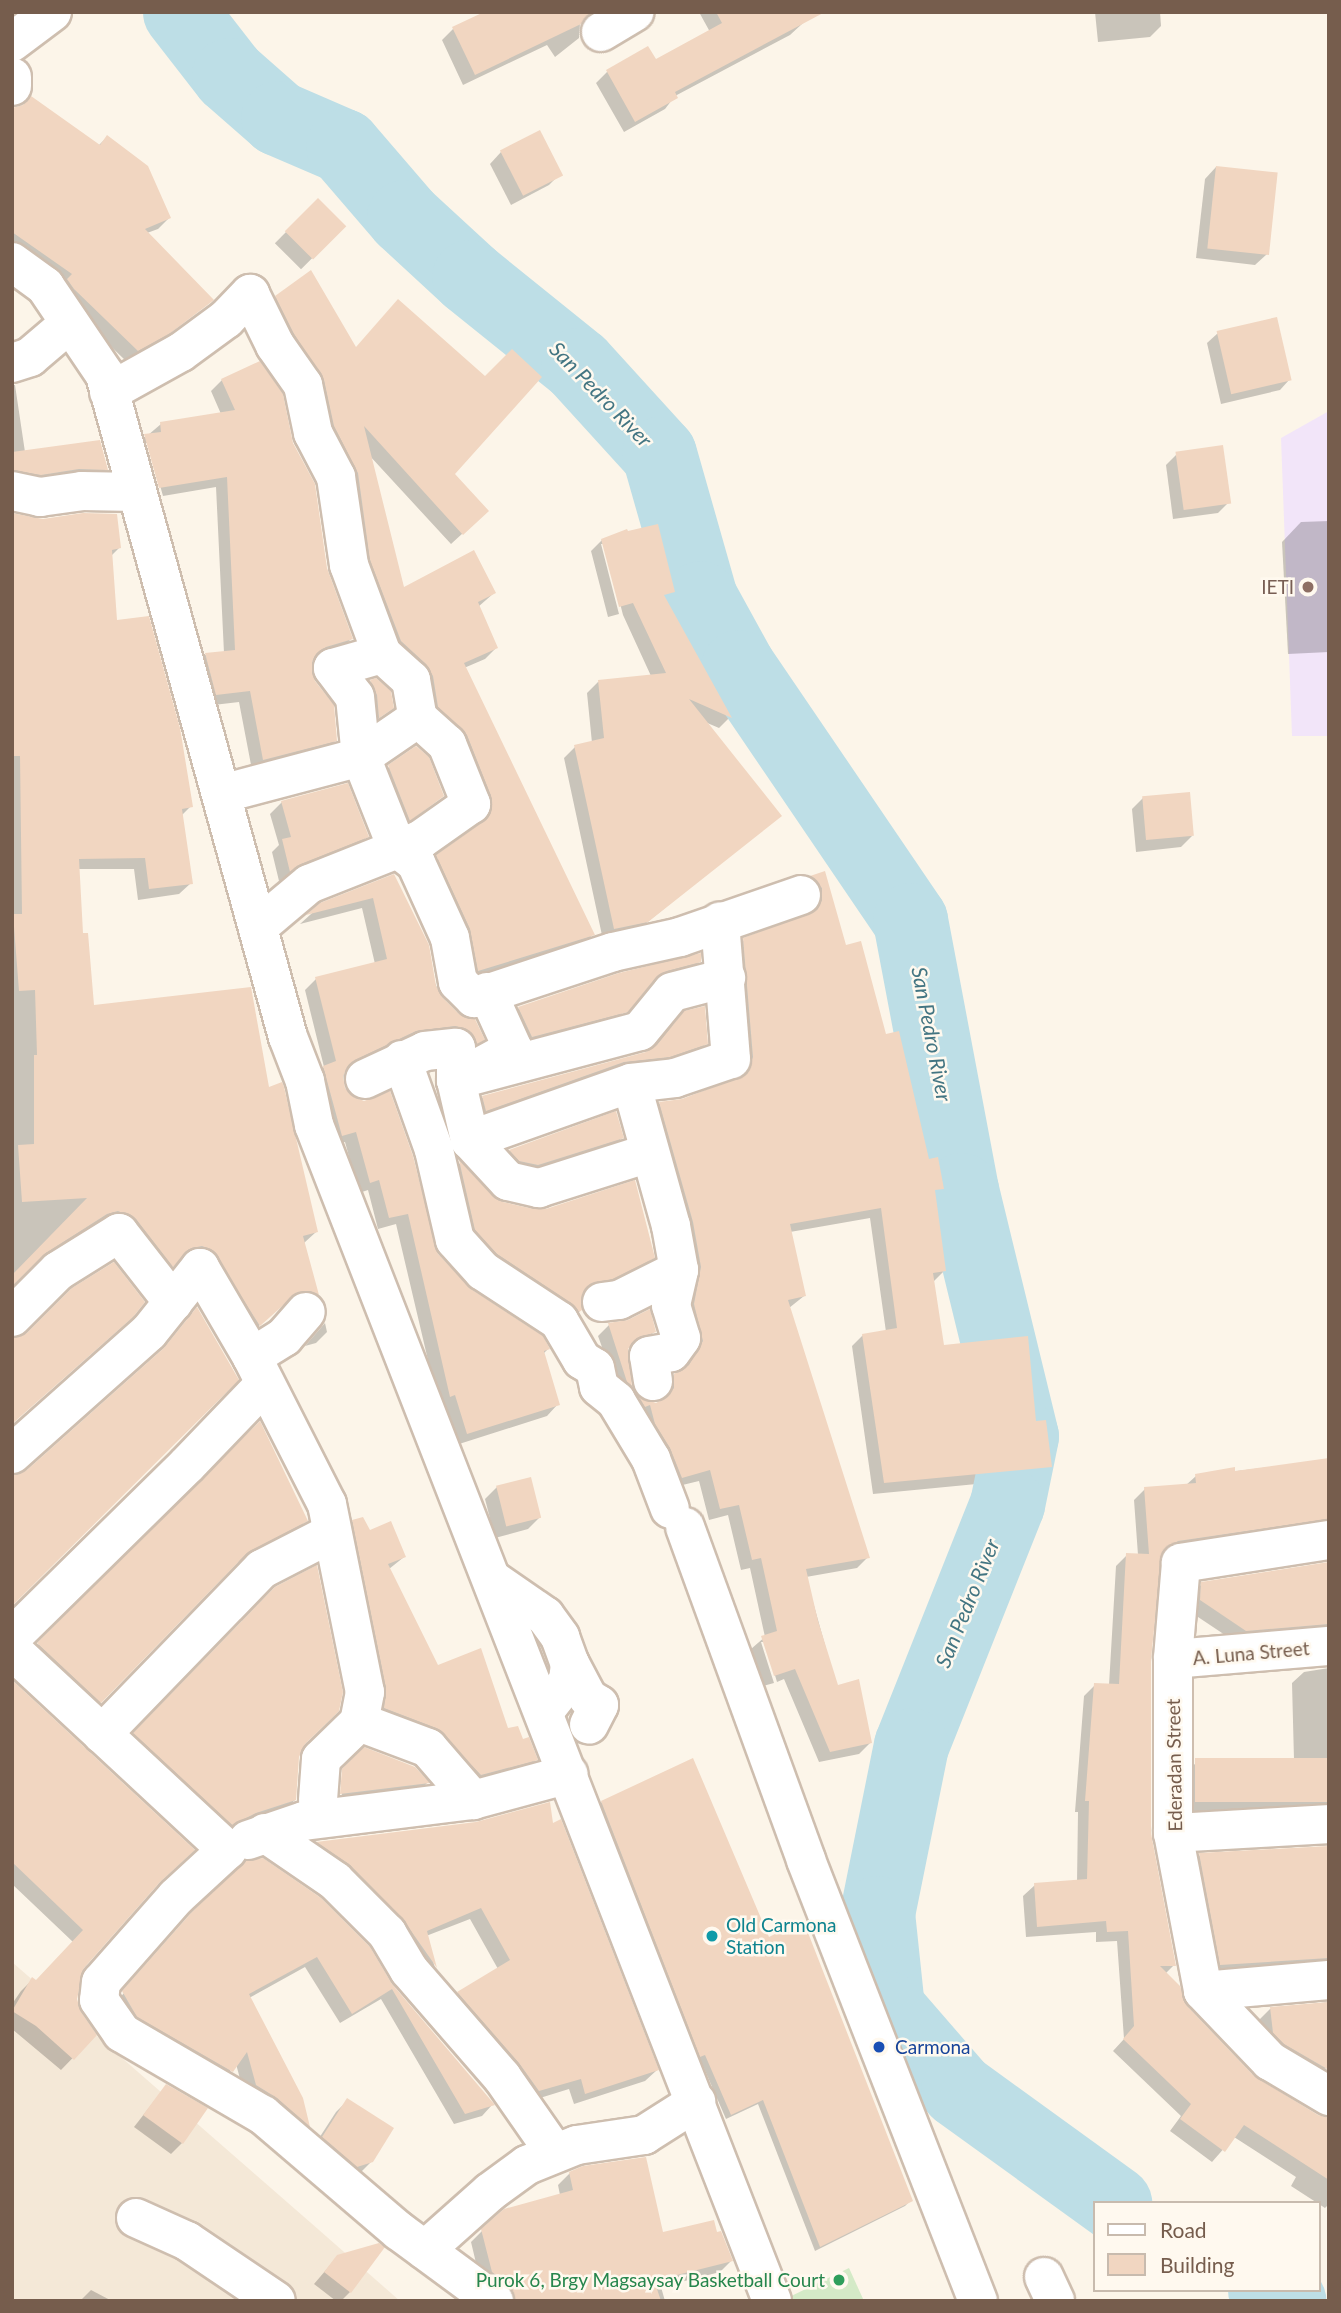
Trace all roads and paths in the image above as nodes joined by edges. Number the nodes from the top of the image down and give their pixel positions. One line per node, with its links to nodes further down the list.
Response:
1 (52, 12): 4 (street)
2 (634, 12): 3 (street)
3 (601, 32)
4 (12, 42)
5 (12, 77): 6 (street)
6 (12, 86)
7 (12, 262): 8 (street)
8 (70, 323): 9 (street); 10 (street)
9 (12, 363)
10 (109, 392): 12 (street); 13 (street)
11 (12, 491): 12 (street)
12 (137, 492): 16 (street)
13 (382, 654): 14 (street); 15 (street)
14 (418, 718): 15 (street); 17 (street)
15 (361, 757): 16 (street); 17 (street)
16 (221, 794): 20 (street)
17 (397, 848): 20 (street); 22 (street)
18 (801, 895): 19 (street)
19 (720, 921): 21 (street); 22 (street)
20 (258, 927): 39 (street)
21 (726, 978): 25 (street); 26 (street)
22 (487, 992): 25 (street)
23 (402, 1060): 24 (street); 25 (street); 66 (street)
24 (365, 1079)
25 (456, 1080): 27 (street)
26 (631, 1083): 27 (street); 28 (street)
27 (470, 1140): 28 (street)
28 (649, 1153): 29 (street)
29 (679, 1270): 30 (street); 35 (street)
30 (602, 1301)
31 (173, 1302): 33 (street); 34 (street); 36 (street)
32 (306, 1312): 34 (street)
33 (12, 1317)
34 (258, 1370): 37 (street); 40 (street)
35 (653, 1381)
36 (12, 1454)
37 (332, 1533): 46 (street); 48 (street)
38 (1329, 1539): 43 (street, Ederadan Street)
39 (492, 1580): 44 (street); 45 (street)
40 (12, 1637)
41 (1329, 1646): 43 (street, A. Luna Street)
42 (12, 1650): 48 (street)
43 (1173, 1659): 54 (street, Ederadan Street)
44 (570, 1664): 45 (street); 47 (street)
45 (544, 1712): 49 (street)
46 (359, 1723): 50 (street); 51 (street)
47 (589, 1725)
48 (102, 1734): 55 (street)
49 (569, 1774): 51 (street); 59 (street)
50 (318, 1800)
51 (473, 1800): 53 (street)
52 (1329, 1824): 54 (street)
53 (265, 1833): 55 (street); 60 (street)
54 (1173, 1833): 57 (street, Ederadan Street)
55 (227, 1850): 62 (street)
56 (1329, 1980): 57 (street)
57 (1203, 1991): 58 (street)
58 (1329, 2096)
59 (696, 2102): 60 (street); 65 (street)
60 (555, 2153): 62 (street)
61 (136, 2218): 63 (street)
62 (425, 2250): 64 (street)
63 (276, 2301)
64 (494, 2301)
65 (772, 2301)
66 (978, 2301)

